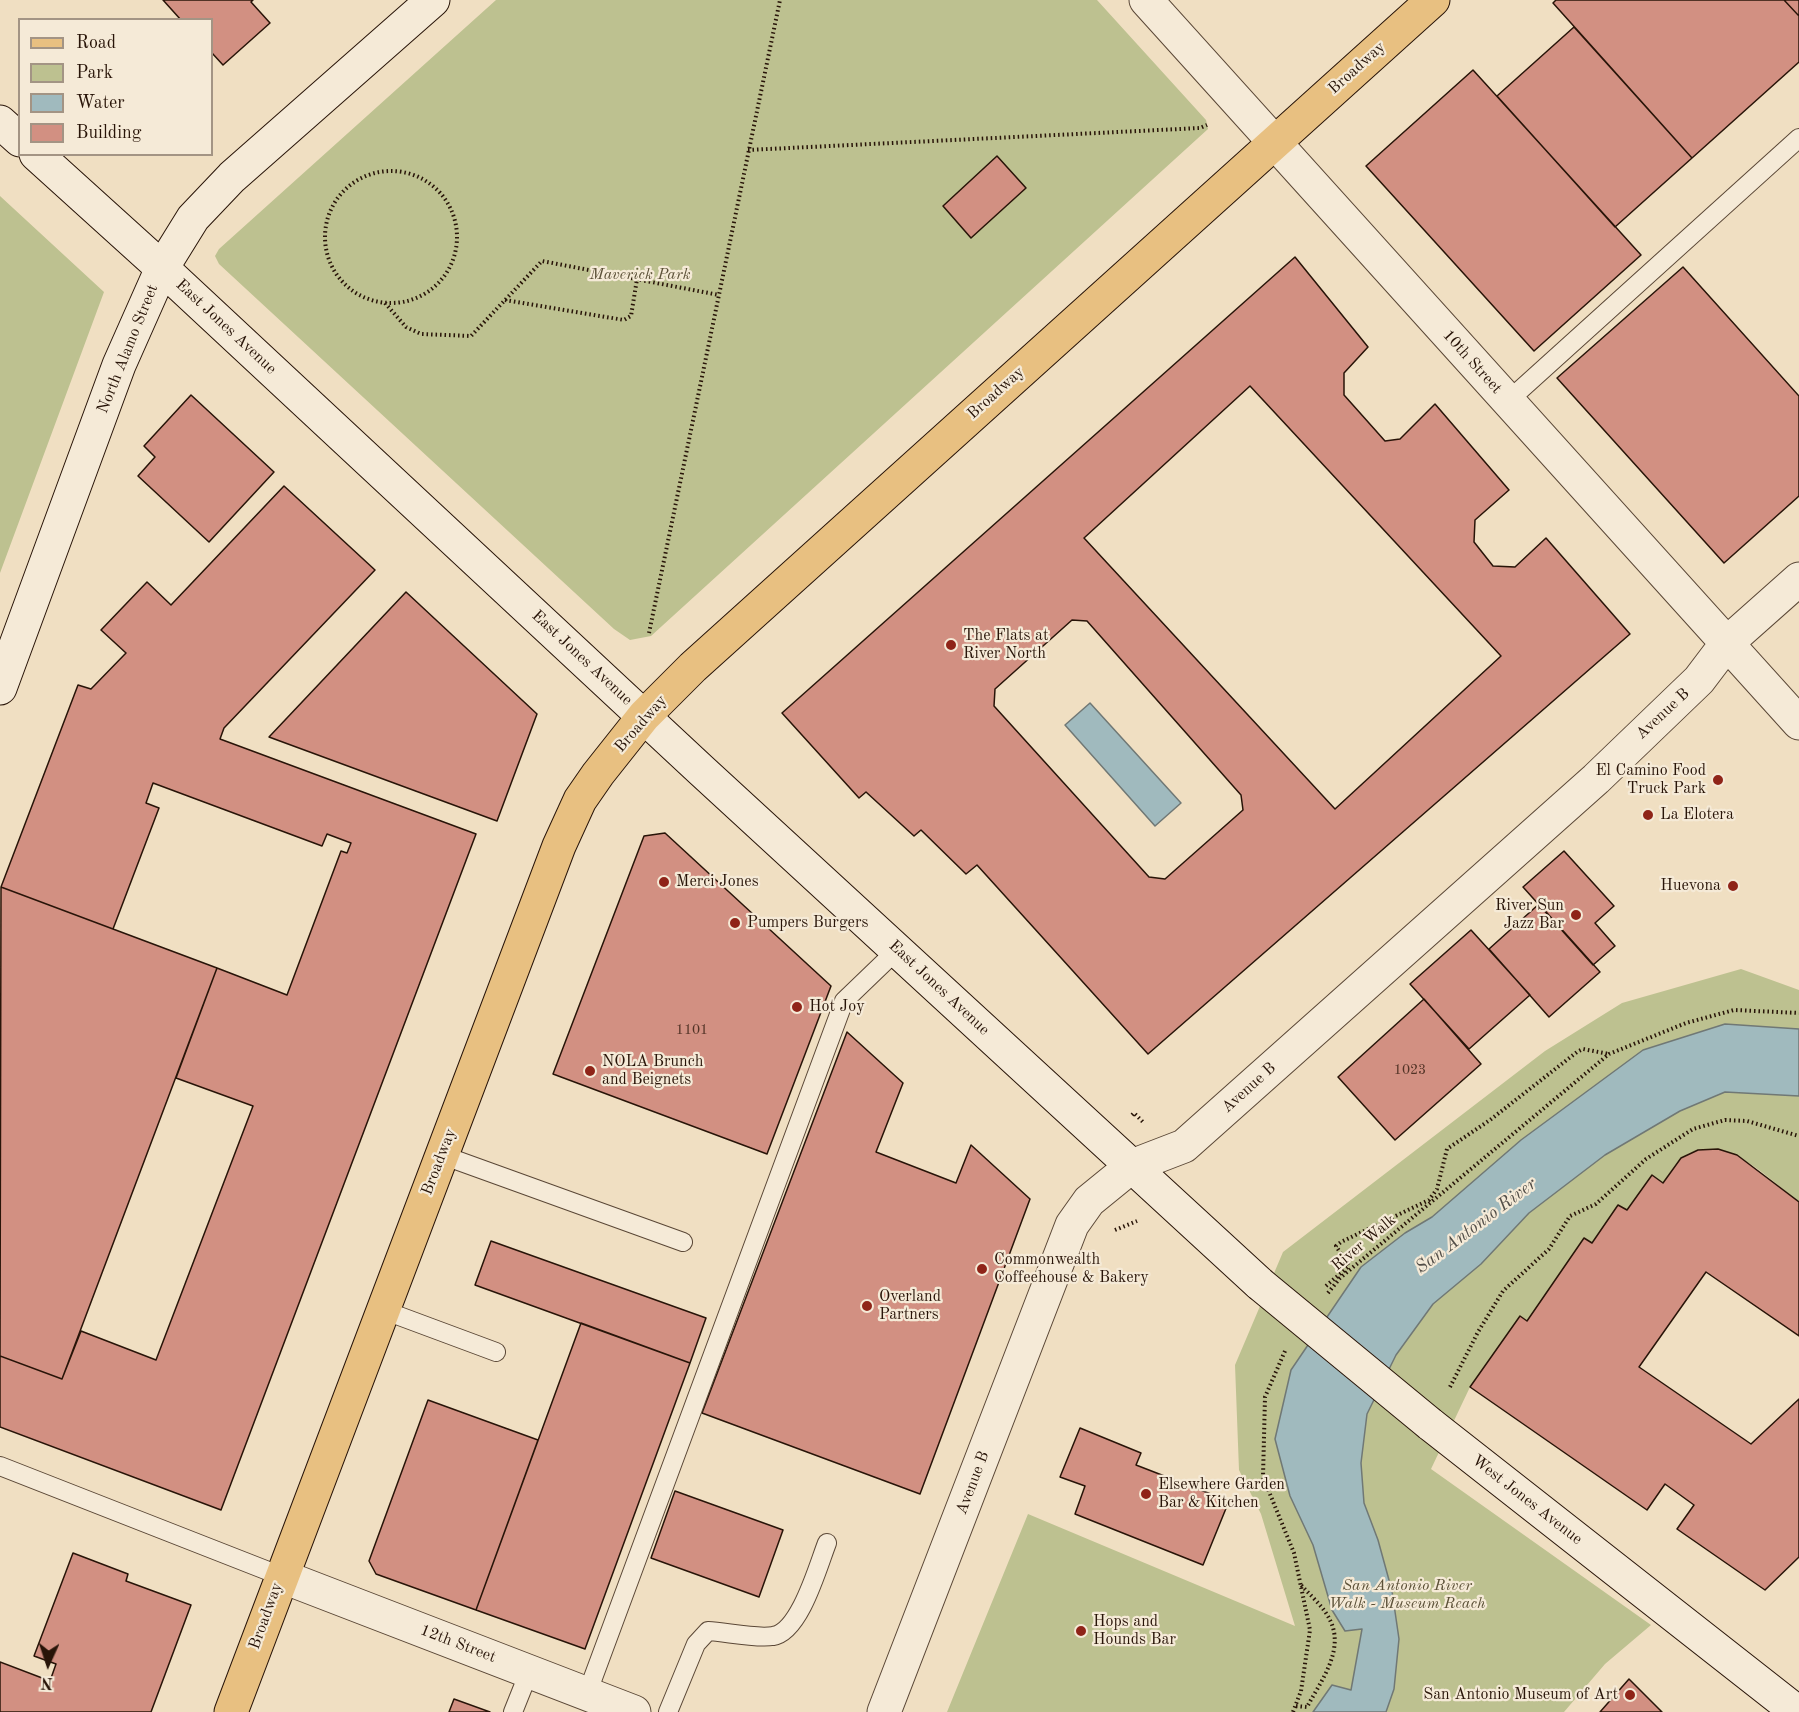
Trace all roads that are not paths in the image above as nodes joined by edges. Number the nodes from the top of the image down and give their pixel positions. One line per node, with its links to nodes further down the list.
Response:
1 (433, 0): 9 (street, North Alamo Street)
2 (1146, 0): 7 (street, 10th Street)
3 (1433, 0): 7 (main road, Broadway)
4 (0, 122): 5 (street)
5 (18, 138)
6 (1799, 138): 10 (lane)
7 (1273, 142): 10 (street, 10th Street); 14 (main road, Broadway)
8 (38, 156): 9 (street, East Jones Avenue)
9 (162, 268): 13 (street, North Alamo Street); 14 (street, East Jones Avenue)
10 (1508, 401): 12 (street, 10th Street)
11 (1799, 579): 12 (street, Avenue B)
12 (1727, 643): 15 (street, 10th Street); 18 (street, Avenue B)
13 (0, 688)
14 (644, 717): 16 (street, East Jones Avenue); 17 (main road, Broadway)
15 (1799, 723)
16 (897, 950): 18 (street, East Jones Avenue); 27 (lane)
17 (442, 1155): 19 (lane); 21 (main road, Broadway)
18 (1132, 1166): 20 (street, East Jones Avenue); 33 (street, Avenue B)
19 (683, 1242)
20 (1260, 1284): 28 (street, West Jones Avenue, bridge)
21 (383, 1310): 22 (lane); 25 (main road, Broadway)
22 (496, 1352)
23 (0, 1466): 25 (lane)
24 (827, 1543): 32 (lane)
25 (281, 1576): 26 (street, 12th Street); 29 (main road, Broadway)
26 (529, 1672): 27 (street, 12th Street); 30 (lane)
27 (587, 1694): 31 (street, 12th Street)
28 (1796, 1706)
29 (231, 1712)
30 (513, 1712)
31 (634, 1712)
32 (668, 1712)
33 (884, 1712)

